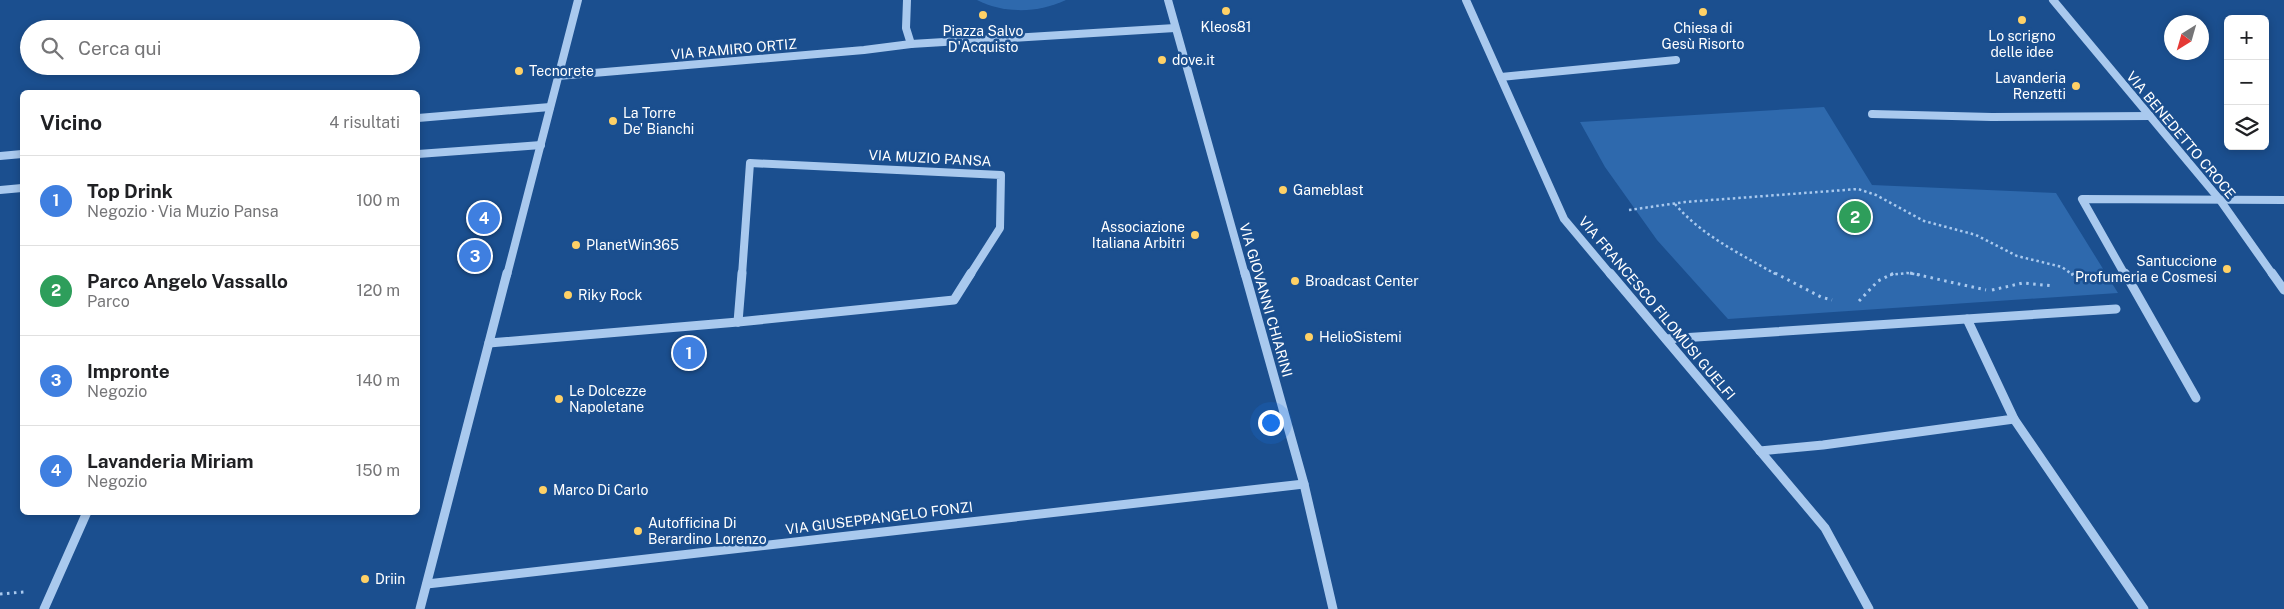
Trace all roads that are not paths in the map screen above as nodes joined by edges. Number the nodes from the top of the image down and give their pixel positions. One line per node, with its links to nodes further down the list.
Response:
1 (578, 0): 9 (street)
2 (907, 0): 7 (street)
3 (1168, 0): 6 (street, VIA GIOVANNI CHIARINI)
4 (1466, 0): 10 (street, VIA FRANCESCO FILOMUSI GUELFI)
5 (2053, 0): 13 (street, VIA BENEDETTO CROCE)
6 (1175, 28): 7 (street); 32 (street, VIA GIOVANNI CHIARINI)
7 (911, 44): 9 (street, VIA RAMIRO ORTIZ)
8 (1676, 60): 10 (street)
9 (558, 76): 11 (street)
10 (1501, 77): 27 (street, VIA FRANCESCO FILOMUSI GUELFI)
11 (550, 107): 14 (street); 15 (street)
12 (1872, 114): 13 (street)
13 (2150, 116): 21 (street, VIA BENEDETTO CROCE)
14 (420, 118)
15 (541, 145): 17 (street); 28 (street)
16 (20, 154): 18 (street)
17 (420, 154)
18 (0, 156)
19 (20, 188): 20 (street)
20 (0, 190)
21 (2220, 200): 22 (street); 23 (street, VIA BENEDETTO CROCE); 29 (street)
22 (2284, 200)
23 (2284, 290)
24 (2116, 309): 25 (street)
25 (1967, 319): 27 (street); 30 (street)
26 (738, 322): 26 (street, VIA MUZIO PANSA); 28 (street, VIA MUZIO PANSA)
27 (1666, 339): 31 (street, VIA FRANCESCO FILOMUSI GUELFI)
28 (489, 343): 34 (street)
29 (2196, 398)
30 (2014, 419): 31 (street); 39 (street)
31 (1760, 451): 38 (street, VIA FRANCESCO FILOMUSI GUELFI)
32 (1304, 484): 34 (street, VIA GIUSEPPANGELO FONZI); 37 (street, VIA GIOVANNI CHIARINI)
33 (86, 515): 35 (street)
34 (427, 584): 36 (street)
35 (44, 609)
36 (420, 609)
37 (1333, 609)
38 (1868, 609)
39 (2144, 609)

